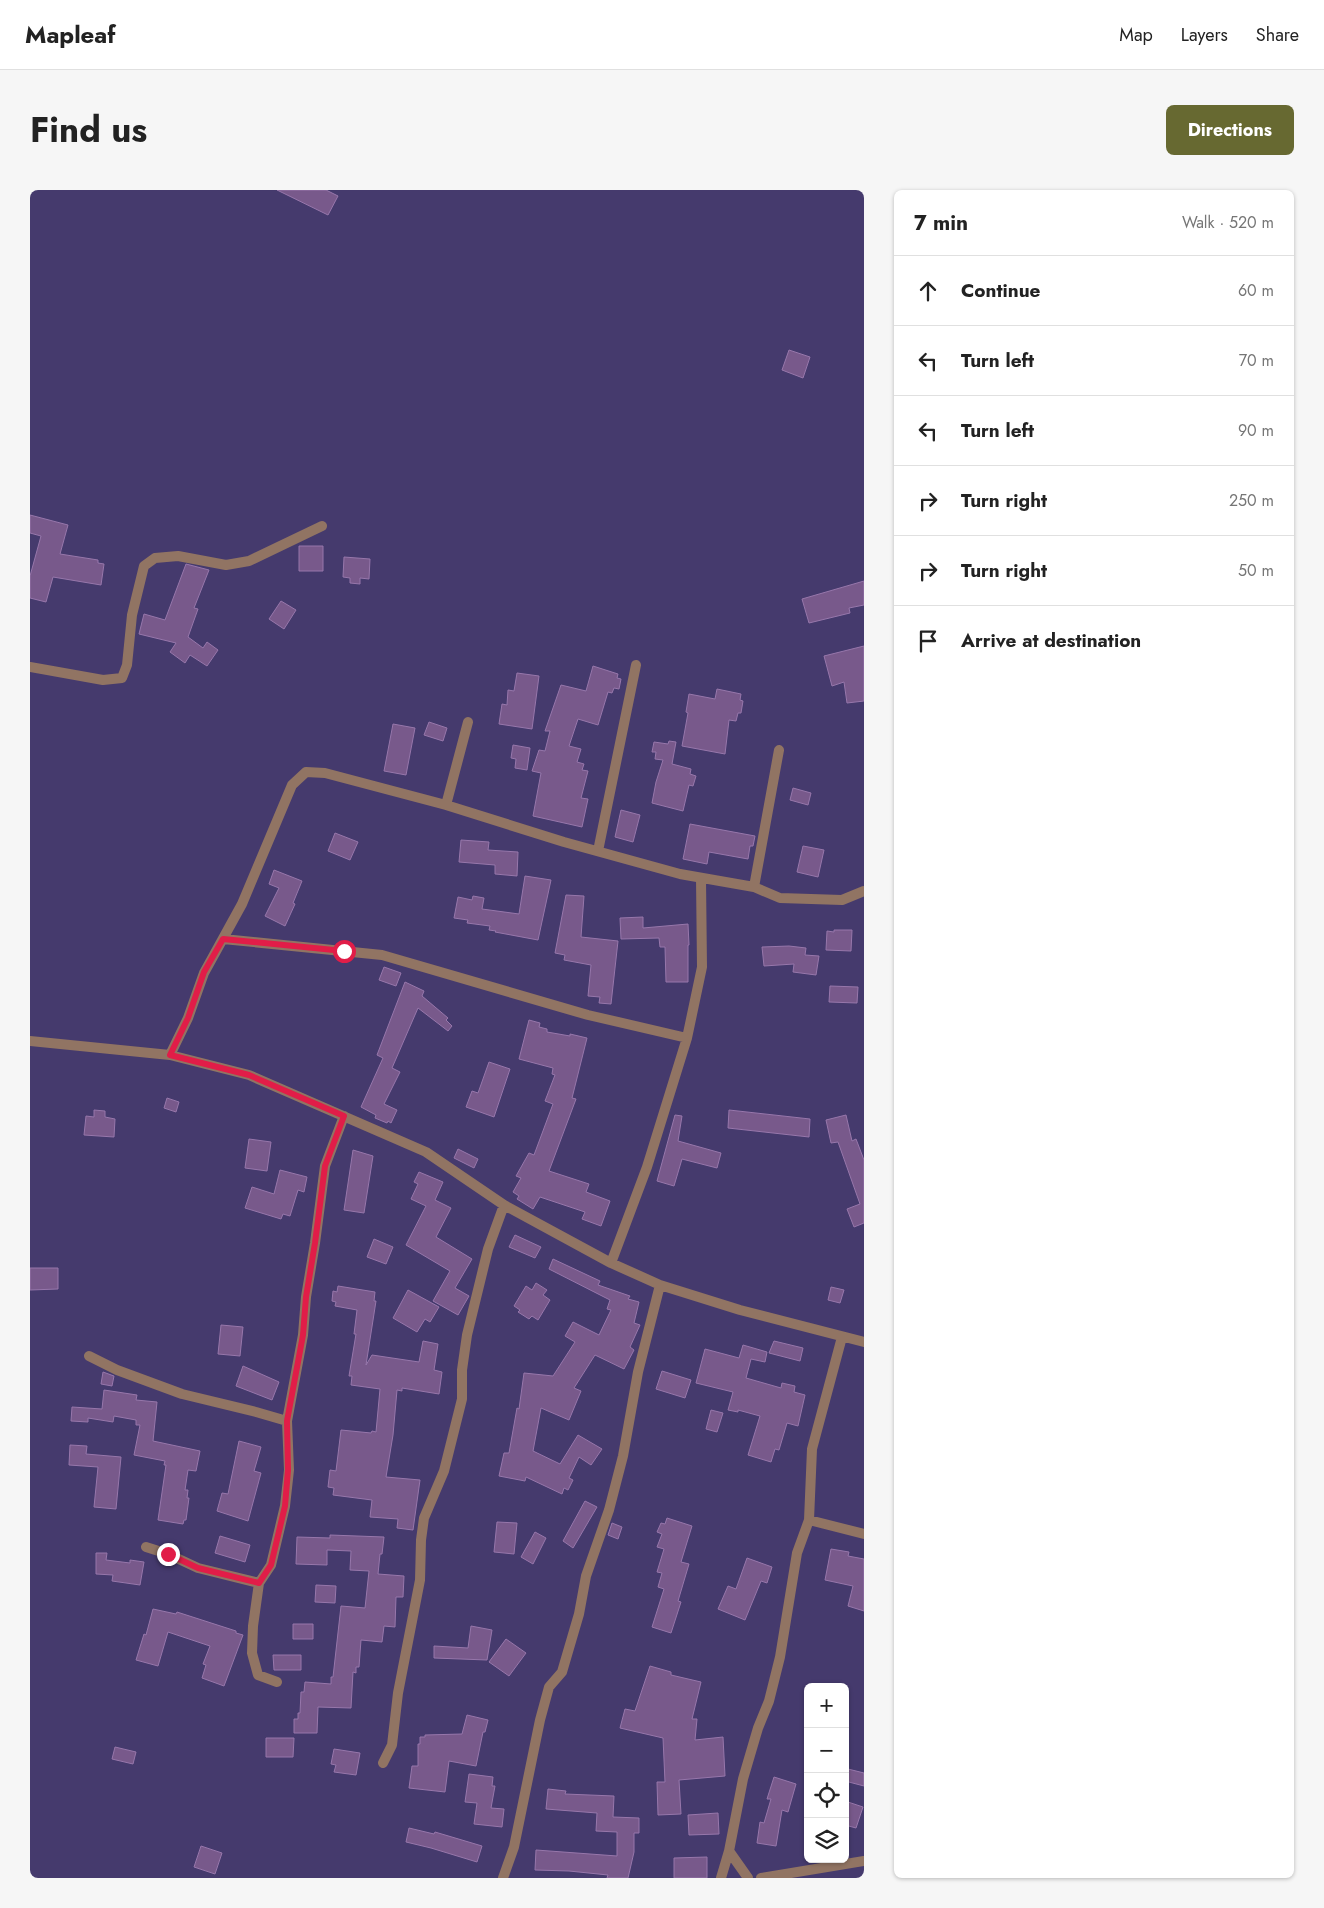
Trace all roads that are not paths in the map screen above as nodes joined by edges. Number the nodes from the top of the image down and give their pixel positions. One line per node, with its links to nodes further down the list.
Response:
1 (322, 526): 3 (street)
2 (636, 665): 7 (street)
3 (30, 667)
4 (468, 722): 6 (street)
5 (779, 750): 9 (street)
6 (446, 805): 7 (street); 11 (street)
7 (598, 851): 8 (street)
8 (701, 878): 9 (street); 12 (street)
9 (754, 887): 10 (street)
10 (864, 891)
11 (223, 939): 12 (street); 14 (street)
12 (687, 1038): 17 (street)
13 (30, 1041): 14 (street)
14 (170, 1055): 15 (street)
15 (344, 1116): 16 (street); 22 (street)
16 (504, 1205): 17 (street); 28 (street)
17 (611, 1263): 18 (street)
18 (660, 1285): 19 (street); 32 (street)
19 (842, 1338): 20 (street); 23 (street)
20 (864, 1342)
21 (89, 1356): 22 (street)
22 (287, 1421): 26 (street)
23 (809, 1520): 24 (street); 29 (street)
24 (864, 1534)
25 (146, 1547): 26 (street)
26 (259, 1583): 27 (street)
27 (277, 1682)
28 (383, 1763)
29 (729, 1851): 33 (street); 34 (street)
30 (864, 1861): 31 (street)
31 (800, 1875): 35 (street)
32 (503, 1878)
33 (721, 1878)
34 (748, 1878)
35 (761, 1878)

